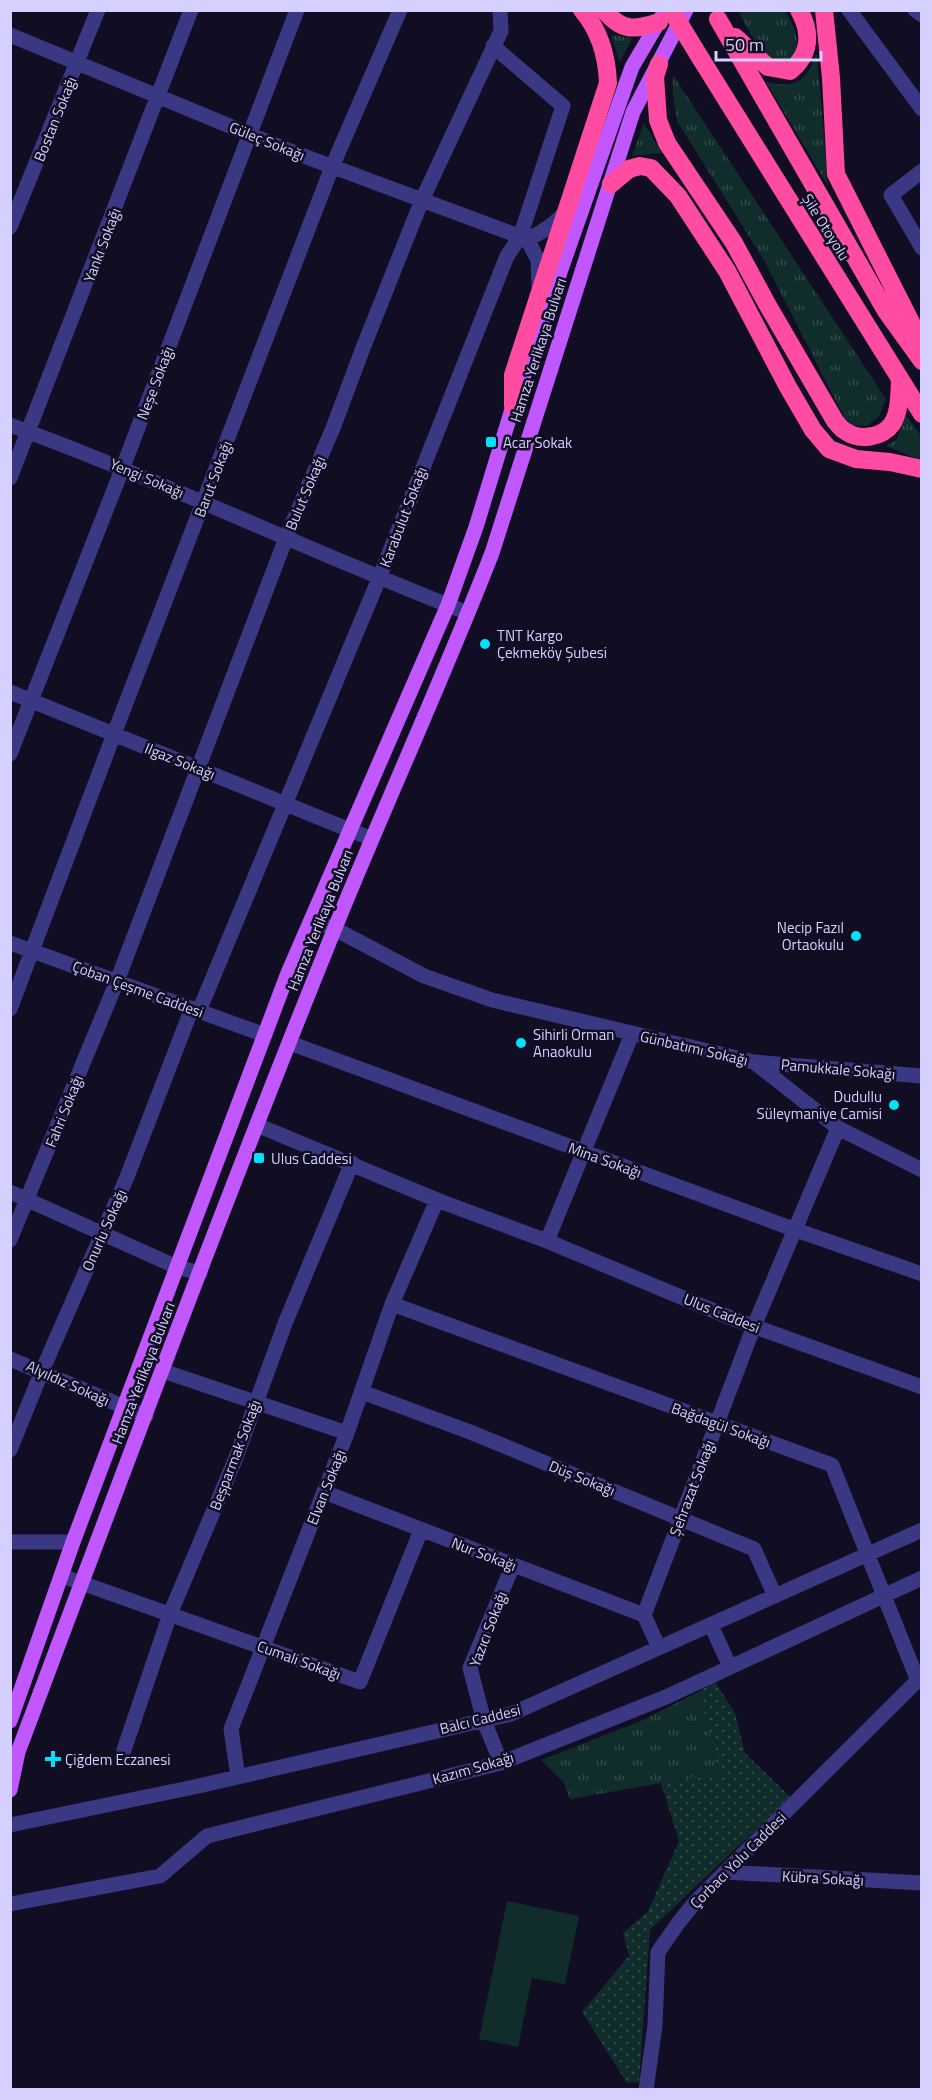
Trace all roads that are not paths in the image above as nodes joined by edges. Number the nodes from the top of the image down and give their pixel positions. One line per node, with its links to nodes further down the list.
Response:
1 (98, 10): 18 (street, Bostan Sokağı)
2 (191, 10): 20 (street, Yankı Sokağı)
3 (297, 10): 22 (street, Neşe Sokağı)
4 (400, 10): 23 (street, Barut Sokağı)
5 (500, 10): 17 (street, Bulut Sokağı)
6 (582, 10): 27 (highway)
7 (604, 10): 13 (highway)
8 (686, 10): 19 (main road, Hamza Yerlikaya Bulvarı)
9 (799, 10): 14 (highway)
10 (824, 10): 32 (highway)
11 (849, 10): 21 (street)
12 (915, 10): 15 (street)
13 (665, 14): 34 (highway, Şile Otoyolu, bridge); 35 (main road, Hamza Yerlikaya Bulvarı)
14 (715, 15): 33 (highway, Şile Otoyolu)
15 (921, 15)
16 (10, 35): 18 (street, Güleç Sokağı)
17 (493, 46): 26 (street, Bulut Sokağı); 29 (street, Karabulut Sokağı)
18 (79, 62): 20 (street, Güleç Sokağı); 28 (street, Bostan Sokağı)
19 (659, 64): 25 (main road, Hamza Yerlikaya Bulvarı); 34 (highway)
20 (159, 97): 22 (street, Güleç Sokağı); 38 (street, Yankı Sokağı)
21 (921, 109)
22 (250, 134): 23 (street, Güleç Sokağı); 39 (street, Neşe Sokağı)
23 (332, 167): 26 (street, Güleç Sokağı); 42 (street, Barut Sokağı)
24 (921, 171): 30 (street)
25 (611, 184): 40 (highway); 46 (main road, Hamza Yerlikaya Bulvarı)
26 (422, 200): 29 (street, Güleç Sokağı); 43 (street, Bulut Sokağı)
27 (567, 208): 29 (street); 31 (highway)
28 (10, 227)
29 (524, 238): 31 (street); 44 (street, Karabulut Sokağı)
30 (921, 248)
31 (539, 295): 35 (highway)
32 (921, 344)
33 (921, 361)
34 (900, 381): 36 (highway, Şile Otoyolu)
35 (513, 406): 45 (main road, Hamza Yerlikaya Bulvarı)
36 (921, 414)
37 (10, 425): 38 (street, Yengi Sokağı)
38 (29, 432): 39 (street, Yengi Sokağı); 41 (street, Yankı Sokağı)
39 (123, 467): 42 (street, Yengi Sokağı); 48 (street, Neşe Sokağı)
40 (921, 469)
41 (10, 478)
42 (204, 503): 43 (street, Yengi Sokağı); 49 (street, Barut Sokağı)
43 (286, 538): 44 (street, Yengi Sokağı); 51 (street, Bulut Sokağı)
44 (380, 576): 45 (street, Yengi Sokağı); 52 (street, Karabulut Sokağı)
45 (448, 606): 46 (street, Yengi Sokağı); 53 (main road, Hamza Yerlikaya Bulvarı)
46 (468, 613): 54 (main road, Hamza Yerlikaya Bulvarı)
47 (10, 692): 48 (street, Ilgaz Sokağı)
48 (31, 700): 49 (street, Ilgaz Sokağı); 50 (street, Neşe Sokağı)
49 (114, 734): 51 (street, Ilgaz Sokağı); 58 (street, Barut Sokağı)
50 (10, 754)
51 (198, 769): 52 (street, Ilgaz Sokağı); 59 (street, Bulut Sokağı)
52 (285, 804): 53 (street, Ilgaz Sokağı); 61 (street, Karabulut Sokağı)
53 (349, 830): 54 (street, Ilgaz Sokağı); 55 (main road, Hamza Yerlikaya Bulvarı)
54 (372, 839): 56 (main road, Hamza Yerlikaya Bulvarı)
55 (311, 920): 56 (street, Günbatımı Sokağı); 63 (main road, Hamza Yerlikaya Bulvarı)
56 (335, 929): 62 (street, Günbatımı Sokağı); 64 (main road, Hamza Yerlikaya Bulvarı)
57 (10, 943): 58 (street, Çoban Çeşme Caddesi)
58 (32, 950): 59 (street, Çoban Çeşme Caddesi); 60 (street, Barut Sokağı)
59 (117, 981): 61 (street, Çoban Çeşme Caddesi); 73 (street, Fahri Sokağı)
60 (10, 1009)
61 (195, 1010): 63 (street, Çoban Çeşme Caddesi); 76 (street, Onurlu Sokağı)
62 (632, 1034): 65 (street, Günbatımı Sokağı); 69 (street)
63 (265, 1035): 79 (main road, Hamza Yerlikaya Bulvarı)
64 (290, 1043): 67 (main road, Hamza Yerlikaya Bulvarı); 69 (street, Mina Sokağı)
65 (754, 1062): 66 (street, Pamukkale Sokağı); 68 (street, Günbatımı Sokağı)
66 (921, 1076)
67 (257, 1125): 70 (street, Ulus Caddesi); 80 (main road, Hamza Yerlikaya Bulvarı)
68 (838, 1128): 71 (street, Günbatımı Sokağı); 75 (street, Şehrazat Sokağı)
69 (583, 1152): 75 (street, Mina Sokağı); 78 (street)
70 (352, 1164): 74 (street, Ulus Caddesi); 89 (street, Beşparmak Sokağı)
71 (921, 1170)
72 (10, 1192): 73 (street)
73 (27, 1200): 76 (street); 77 (street, Fahri Sokağı)
74 (437, 1200): 78 (street, Ulus Caddesi); 82 (street, Elvan Sokağı)
75 (796, 1230): 81 (street, Mina Sokağı); 83 (street, Şehrazat Sokağı)
76 (103, 1233): 79 (street); 85 (street, Onurlu Sokağı)
77 (10, 1240)
78 (547, 1241): 83 (street, Ulus Caddesi)
79 (177, 1267): 80 (street); 90 (main road, Hamza Yerlikaya Bulvarı)
80 (200, 1273): 86 (main road, Hamza Yerlikaya Bulvarı)
81 (921, 1274)
82 (392, 1304): 88 (street, Elvan Sokağı); 92 (street, Bağdagül Sokağı)
83 (753, 1326): 87 (street, Ulus Caddesi); 92 (street, Şehrazat Sokağı)
84 (10, 1359): 85 (street, Alyıldız Sokağı)
85 (42, 1371): 90 (street, Alyıldız Sokağı); 94 (street, Onurlu Sokağı)
86 (163, 1371): 89 (street); 91 (main road, Hamza Yerlikaya Bulvarı)
87 (921, 1387)
88 (362, 1392): 93 (street, Elvan Sokağı); 96 (street, Düş Sokağı)
89 (256, 1402): 93 (street); 108 (street, Beşparmak Sokağı)
90 (125, 1408): 91 (street, Alyıldız Sokağı); 100 (main road, Hamza Yerlikaya Bulvarı)
91 (146, 1416): 105 (main road, Hamza Yerlikaya Bulvarı)
92 (716, 1423): 96 (street, Şehrazat Sokağı); 101 (street, Bağdagül Sokağı)
93 (347, 1433): 95 (street, Elvan Sokağı)
94 (10, 1450)
95 (324, 1492): 97 (street, Nur Sokağı); 111 (street, Elvan Sokağı)
96 (680, 1518): 107 (street, Düş Sokağı); 109 (street, Şehrazat Sokağı)
97 (421, 1530): 102 (street, Nur Sokağı); 111 (street, Cumali Sokağı)
98 (921, 1530): 101 (street, Balcı Caddesi)
99 (10, 1542): 100 (street)
100 (73, 1542): 103 (main road, Hamza Yerlikaya Bulvarı)
101 (868, 1554): 106 (street, Bağdagül Sokağı); 107 (street, Balcı Caddesi)
102 (513, 1565): 109 (street, Nur Sokağı); 115 (street, Yazıcı Sokağı)
103 (62, 1576): 105 (street, Cumali Sokağı); 116 (main road, Hamza Yerlikaya Bulvarı)
104 (921, 1578): 106 (street, Kazım Sokağı)
105 (82, 1585): 108 (street, Cumali Sokağı); 118 (main road, Hamza Yerlikaya Bulvarı)
106 (884, 1594): 113 (street, Kazım Sokağı); 114 (street, Bağdagül Sokağı)
107 (775, 1596): 110 (street, Balcı Caddesi)
108 (170, 1614): 111 (street, Cumali Sokağı); 117 (street, Beşparmak Sokağı)
109 (644, 1615): 112 (street)
110 (711, 1624): 112 (street, Balcı Caddesi); 113 (street)
111 (263, 1647): 120 (street, Elvan Sokağı)
112 (659, 1648): 115 (street, Balcı Caddesi)
113 (730, 1667): 119 (street, Kazım Sokağı)
114 (920, 1678): 123 (street, Çorbacı Yolu Caddesi)
115 (484, 1720): 119 (street, Yazıcı Sokağı); 120 (street, Balcı Caddesi)
116 (10, 1721)
117 (124, 1750)
118 (14, 1751): 121 (main road, Hamza Yerlikaya Bulvarı)
119 (501, 1763): 125 (street, Kazım Sokağı)
120 (238, 1777): 122 (street, Balcı Caddesi)
121 (10, 1790)
122 (10, 1825)
123 (725, 1872): 124 (street, Kübra Sokağı); 126 (street, Çorbacı Yolu Caddesi)
124 (921, 1883)
125 (10, 1904)
126 (646, 2090)

